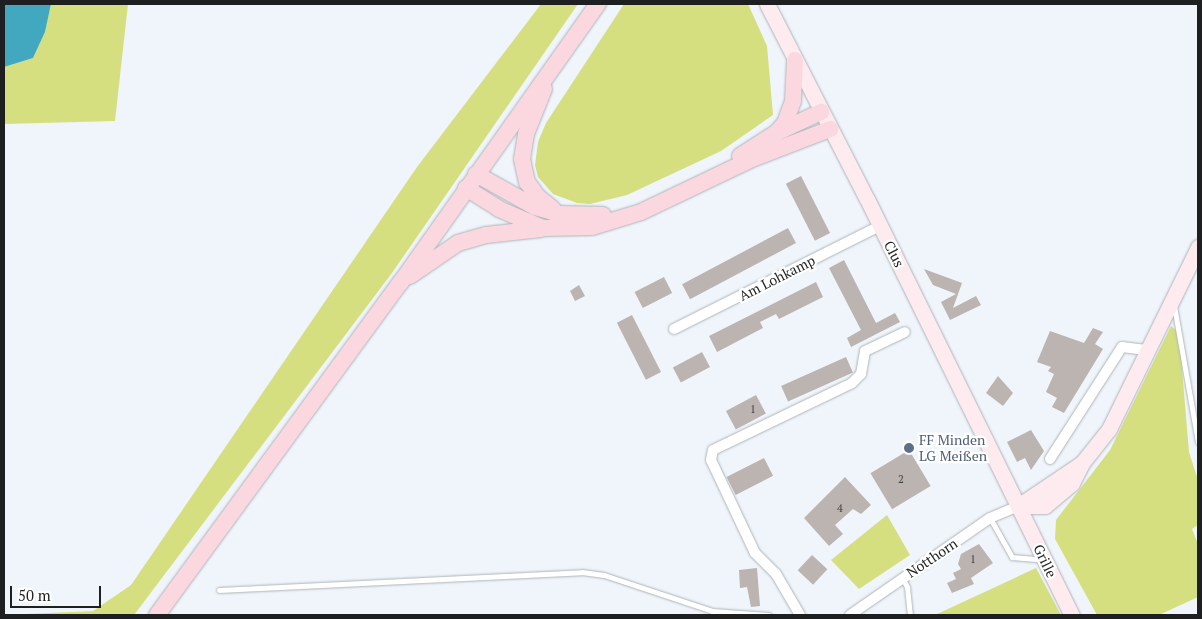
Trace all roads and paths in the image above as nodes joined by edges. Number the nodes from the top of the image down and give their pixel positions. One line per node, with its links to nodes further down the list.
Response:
1 (598, 4): 4 (main road)
2 (767, 4): 3 (main road, Clus)
3 (795, 60): 5 (main road, Clus); 7 (main road)
4 (546, 79): 8 (main road); 10 (main road)
5 (821, 112): 6 (main road, Clus); 7 (main road)
6 (830, 129): 11 (main road, Clus); 12 (main road)
7 (776, 133): 10 (main road)
8 (476, 174): 9 (main road); 10 (main road)
9 (466, 188): 12 (main road); 14 (main road)
10 (559, 214)
11 (880, 226): 16 (street, Am Lohkamp); 21 (main road, Clus)
12 (543, 228): 14 (main road)
13 (1198, 247): 15 (main road)
14 (401, 282): 26 (main road)
15 (1172, 296): 18 (main road); 19 (lane)
16 (674, 329)
17 (905, 332): 28 (street)
18 (1146, 350): 20 (street); 21 (main road)
19 (1198, 442)
20 (1050, 459)
21 (1018, 506): 22 (street, Notthorn); 23 (main road, Grille)
22 (990, 518): 23 (lane); 24 (street, Notthorn)
23 (1046, 560): 31 (main road, Grille)
24 (902, 578): 29 (street, Notthorn); 30 (lane)
25 (219, 590): 27 (lane)
26 (157, 615)
27 (769, 615)
28 (800, 615)
29 (850, 615)
30 (910, 615)
31 (1072, 615)

